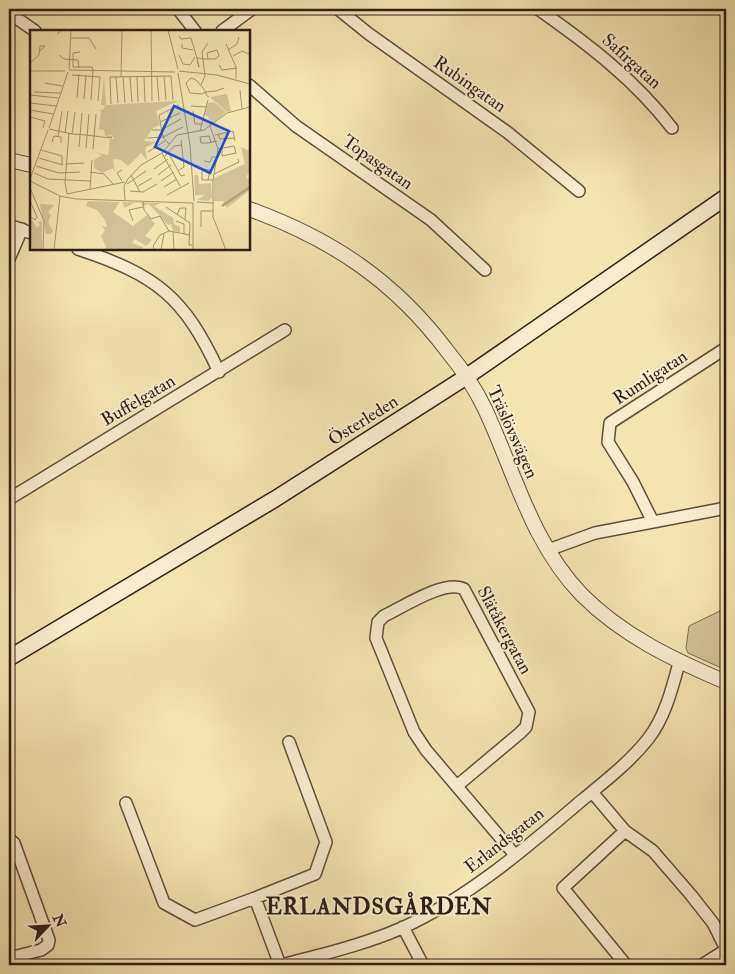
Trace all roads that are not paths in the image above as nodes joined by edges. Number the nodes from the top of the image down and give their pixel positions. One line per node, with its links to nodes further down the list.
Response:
1 (178, 9): 9 (street)
2 (252, 9): 10 (street)
3 (338, 9): 15 (street, Rubingatan)
4 (538, 9): 12 (street, Safirgatan)
5 (723, 9): 6 (street)
6 (726, 12)
7 (9, 13): 8 (street)
8 (34, 30)
9 (194, 30)
10 (223, 30)
11 (250, 87): 22 (street, Topasgatan)
12 (672, 128)
13 (9, 160): 14 (street)
14 (30, 165)
15 (579, 191)
16 (726, 197): 26 (main road, Österleden)
17 (250, 209): 26 (street, Träslövsvägen)
18 (9, 225): 19 (street)
19 (27, 231): 21 (street)
20 (81, 250): 25 (street)
21 (9, 259)
22 (485, 270)
23 (285, 330): 25 (street, Buffelgatan)
24 (726, 348): 29 (street, Rumligatan)
25 (219, 372): 27 (street, Buffelgatan)
26 (466, 377): 30 (street, Träslövsvägen); 31 (main road, Österleden)
27 (9, 499)
28 (726, 508): 29 (street)
29 (652, 522): 30 (street)
30 (548, 550): 32 (street, Träslövsvägen)
31 (9, 658)
32 (679, 662): 33 (street, Träslövsvägen); 36 (street, Erlandsgatan)
33 (726, 682)
34 (289, 742): 41 (street)
35 (458, 785): 35 (street, Slätåkergatan); 40 (street, Slätåkergatan)
36 (592, 792): 38 (street); 40 (street, Erlandsgatan)
37 (126, 803): 41 (street)
38 (625, 831): 43 (street); 47 (street)
39 (9, 839): 44 (street)
40 (514, 855): 42 (street, Erlandsgatan)
41 (255, 898): 45 (street)
42 (402, 927): 45 (street, Erlandsgatan); 46 (street)
43 (726, 949): 48 (street)
44 (9, 958)
45 (281, 965)
46 (423, 965)
47 (626, 965)
48 (702, 965)

